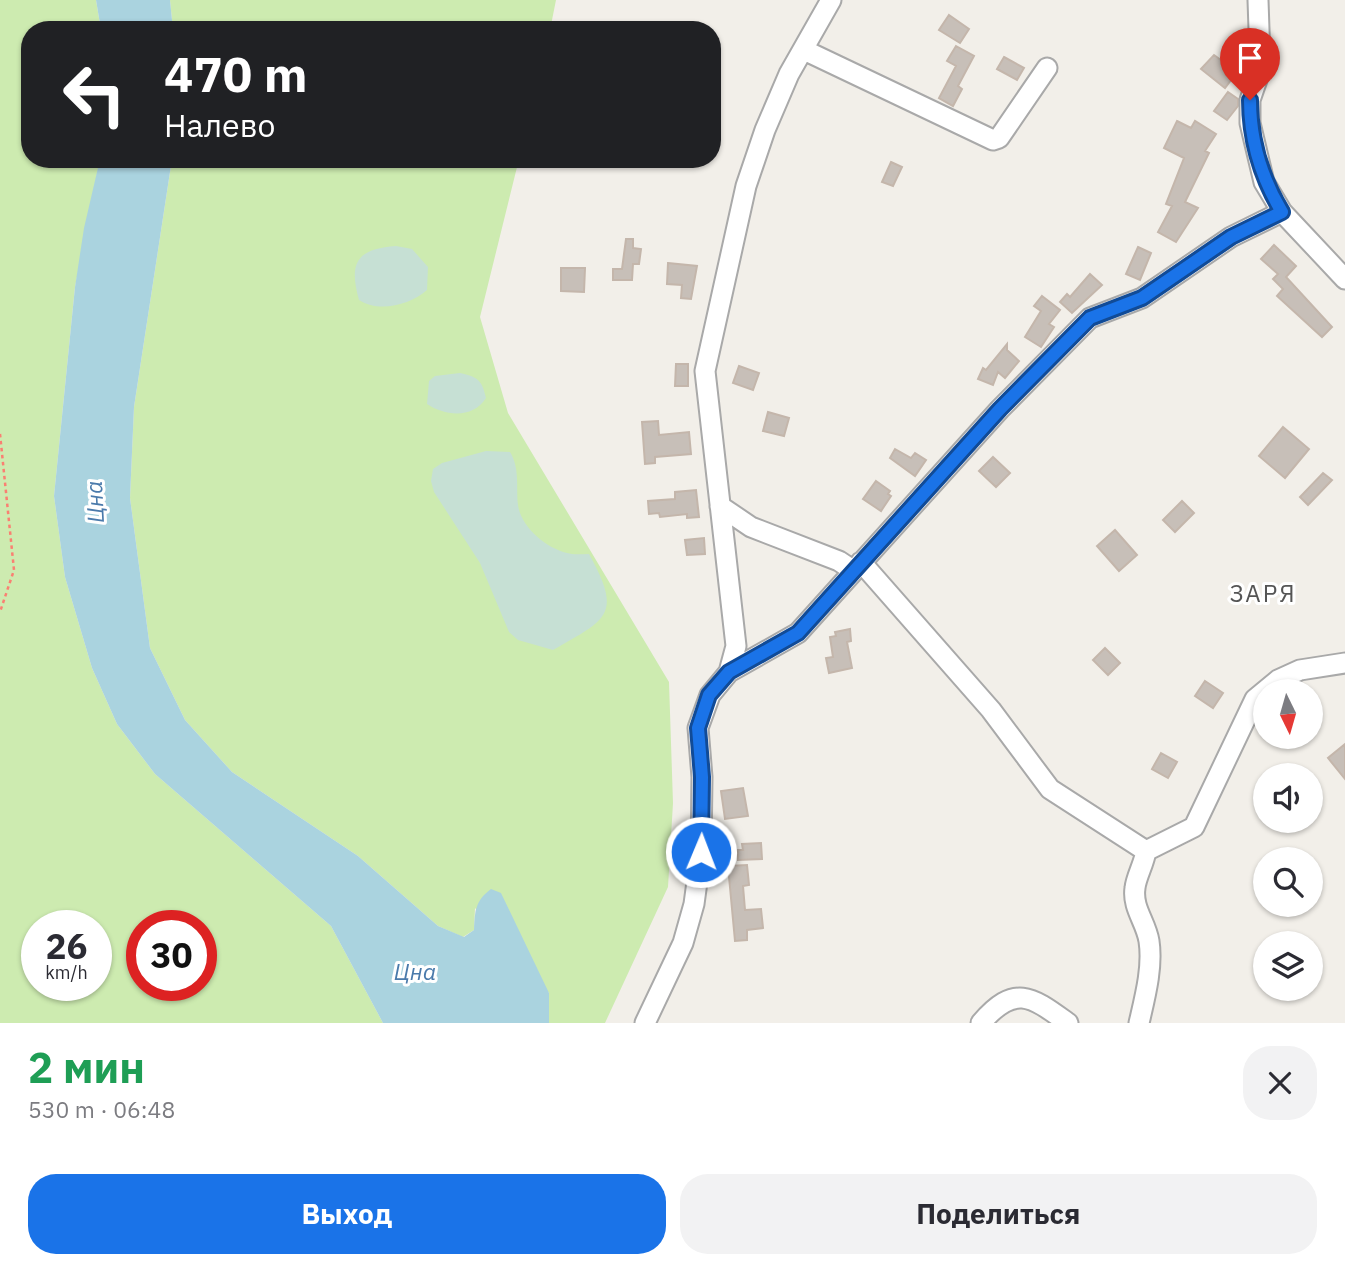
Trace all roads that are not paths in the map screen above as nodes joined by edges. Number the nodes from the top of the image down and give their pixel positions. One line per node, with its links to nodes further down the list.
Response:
1 (831, 0): 3 (street)
2 (1258, 0): 5 (street)
3 (804, 50): 4 (street); 7 (street)
4 (1047, 68)
5 (1282, 212): 6 (street); 8 (street)
6 (1345, 279)
7 (720, 506): 8 (street); 10 (street)
8 (857, 566): 10 (street); 11 (street)
9 (1345, 663): 11 (street)
10 (729, 672): 12 (street)
11 (1146, 851): 15 (street)
12 (645, 1023)
13 (981, 1023): 14 (street)
14 (1068, 1023)
15 (1139, 1023)

